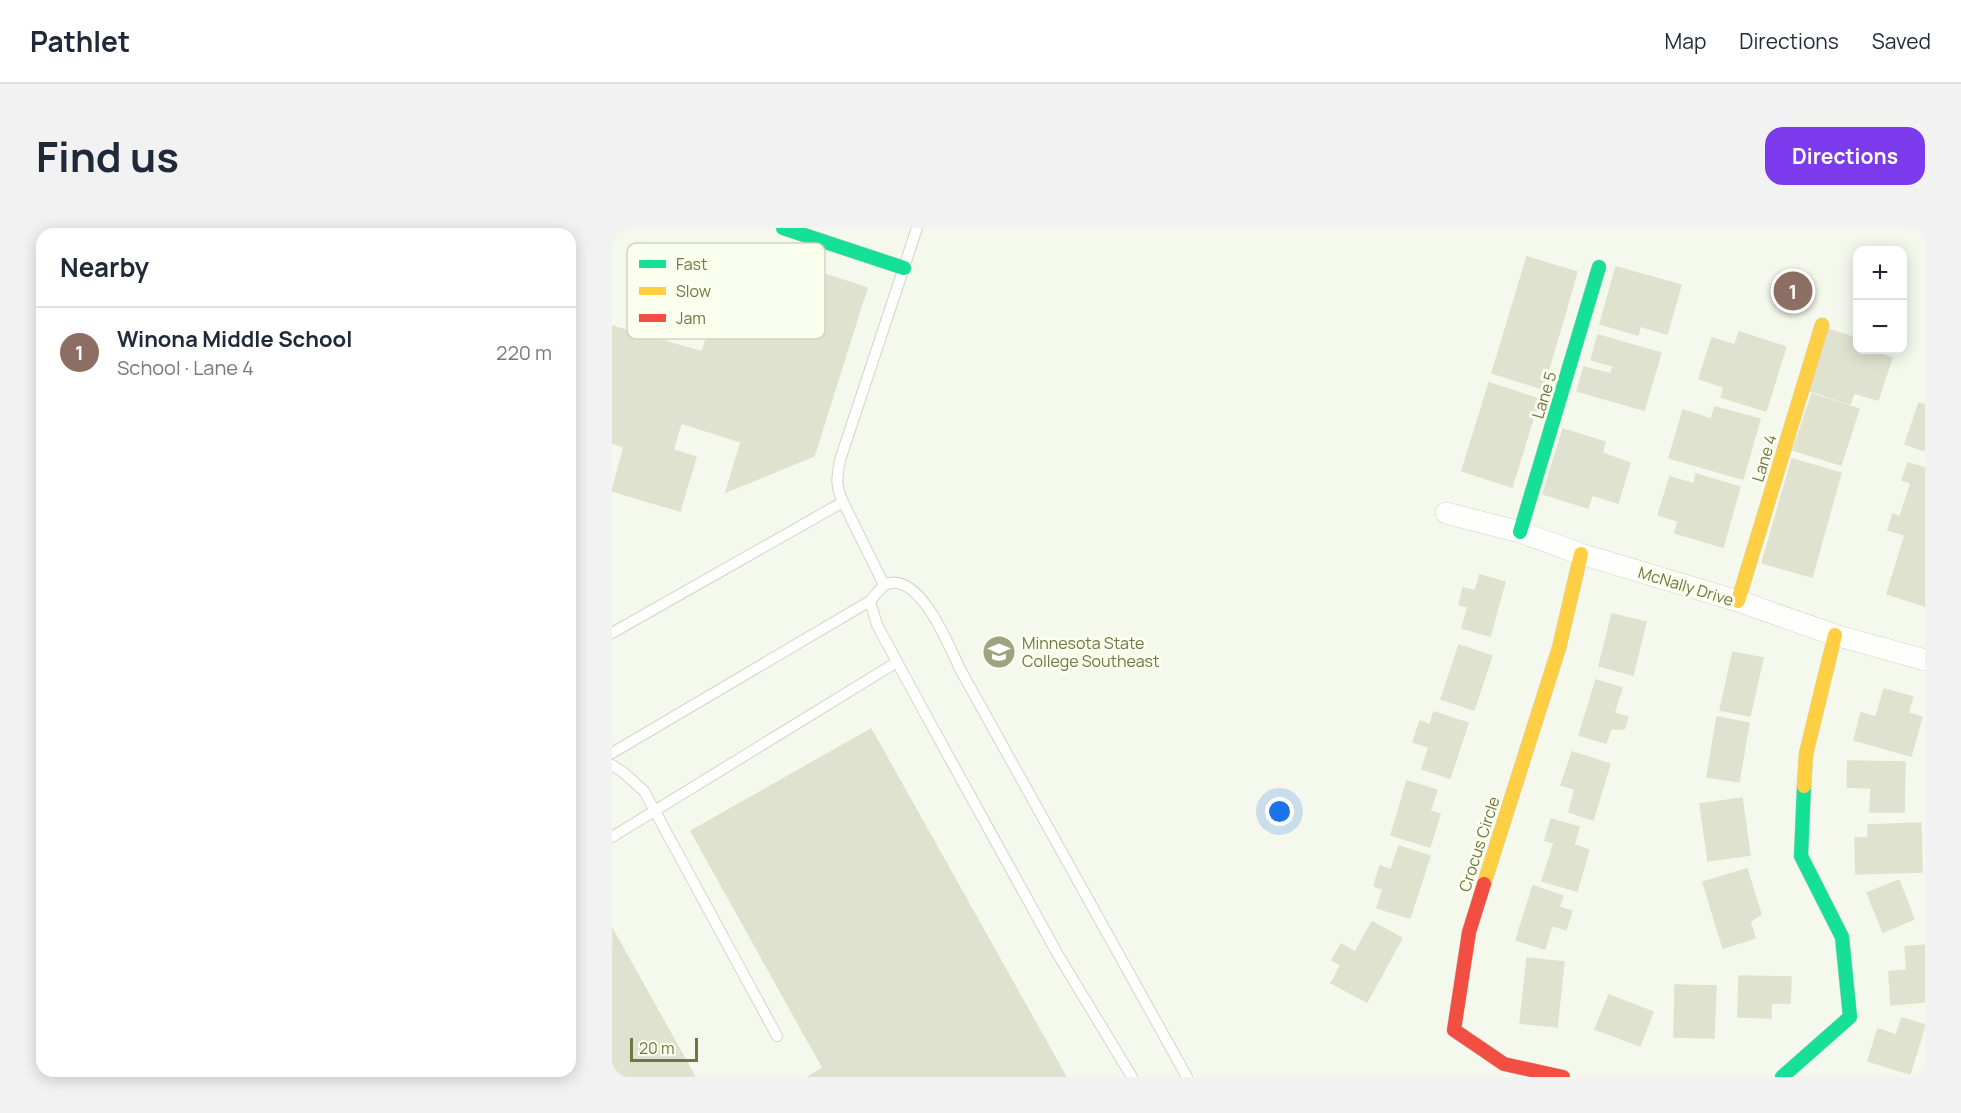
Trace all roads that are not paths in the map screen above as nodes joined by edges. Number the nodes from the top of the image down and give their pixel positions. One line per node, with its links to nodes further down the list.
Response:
1 (783, 228): 4 (street)
2 (917, 228): 4 (lane)
3 (1599, 267): 8 (street, Lane 5)
4 (904, 268): 6 (lane)
5 (1822, 325): 12 (street, Lane 4)
6 (843, 502): 10 (lane); 13 (lane)
7 (1446, 513): 8 (street, McNally Drive)
8 (1520, 532): 9 (street, McNally Drive)
9 (1581, 554): 12 (street, McNally Drive); 24 (street, Crocus Circle)
10 (884, 585): 11 (lane); 23 (lane)
11 (870, 601): 16 (lane); 17 (lane)
12 (1738, 601): 14 (street, McNally Drive)
13 (612, 633)
14 (1835, 635): 15 (street, McNally Drive); 25 (street)
15 (1925, 660)
16 (897, 662): 19 (lane); 22 (lane)
17 (612, 753)
18 (612, 765): 19 (lane)
19 (654, 811): 20 (lane); 21 (lane)
20 (612, 837)
21 (777, 1035)
22 (1131, 1077)
23 (1187, 1077)
24 (1563, 1077)
25 (1782, 1077)

